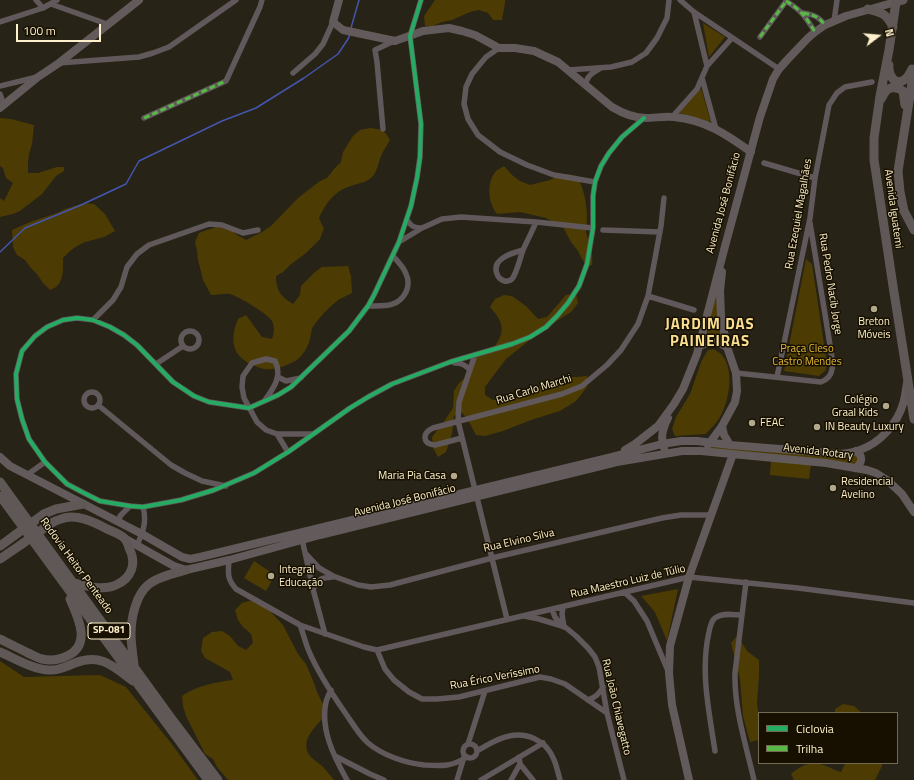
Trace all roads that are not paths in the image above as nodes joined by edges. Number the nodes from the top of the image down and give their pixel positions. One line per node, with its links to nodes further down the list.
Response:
1 (36, 0): 14 (street)
2 (139, 0): 21 (main road)
3 (236, 0): 31 (street)
4 (262, 0): 48 (street)
5 (339, 0): 20 (main road)
6 (421, 0): 25 (street)
7 (676, 0): 11 (street)
8 (680, 0): 16 (street)
9 (837, 0): 18 (street)
10 (55, 1): 14 (street); 21 (street)
11 (669, 1): 34 (street)
12 (786, 1): 17 (street); 26 (street)
13 (899, 1): 15 (main road, Avenida José Bonifácio); 23 (main road, Avenida Iguatemi)
14 (43, 8): 19 (street)
15 (868, 9): 18 (main road, Avenida José Bonifácio); 23 (main road)
16 (694, 12): 27 (street); 33 (street)
17 (803, 14): 22 (street); 24 (street)
18 (834, 21): 22 (main road, Avenida José Bonifácio)
19 (0, 22)
20 (333, 22): 28 (main road); 38 (street)
21 (107, 24): 31 (main road)
22 (825, 25): 24 (main road, Avenida José Bonifácio)
23 (893, 27): 30 (main road, Avenida Iguatemi)
24 (815, 32): 35 (main road, Avenida José Bonifácio)
25 (410, 36): 28 (main road); 29 (main road); 59 (street)
26 (760, 37)
27 (732, 38): 33 (street); 35 (street)
28 (395, 41): 51 (street)
29 (499, 48): 36 (main road); 56 (street)
30 (889, 50): 32 (main road); 45 (main road, Avenida Iguatemi)
31 (59, 63): 39 (main road)
32 (914, 65)
33 (707, 66): 40 (street)
34 (601, 67): 36 (street); 42 (street)
35 (779, 69): 53 (main road, Avenida José Bonifácio)
36 (568, 70): 42 (main road)
37 (914, 70): 50 (main road, Avenida Iguatemi)
38 (293, 73)
39 (38, 77): 43 (street); 46 (main road)
40 (702, 78): 47 (street); 52 (street)
41 (872, 82): 55 (street, Rua Ezequiel Magalhães)
42 (586, 85): 49 (main road)
43 (0, 86)
44 (0, 94): 46 (street)
45 (879, 102): 50 (main road); 88 (main road, Avenida Iguatemi)
46 (2, 106)
47 (673, 116): 49 (main road); 52 (main road)
48 (144, 118)
49 (644, 118): 56 (street)
50 (905, 123): 65 (main road, Avenida Iguatemi)
51 (383, 129)
52 (716, 129): 53 (main road)
53 (751, 152): 69 (main road, Avenida José Bonifácio)
54 (764, 163): 55 (street)
55 (816, 178): 58 (street, Rua Ezequiel Magalhães)
56 (595, 182): 62 (street)
57 (664, 198): 66 (street, Rua Carlo Marchi)
58 (810, 218): 86 (street, Rua Ezequiel Magalhães); 86 (street, Rua Pedro Nacib Jorge)
59 (407, 220): 61 (street); 67 (street)
60 (536, 222): 61 (street); 62 (street); 68 (street)
61 (422, 228): 67 (street)
62 (593, 228): 78 (street)
63 (258, 230): 74 (street)
64 (603, 230): 66 (street)
65 (914, 230)
66 (660, 232): 71 (street, Rua Carlo Marchi)
67 (400, 242): 70 (street)
68 (523, 250): 68 (street)
69 (724, 250): 76 (main road, Avenida José Bonifácio); 77 (main road)
70 (393, 256): 72 (street); 72 (street)
71 (648, 296): 73 (street); 94 (street, Rua Carlo Marchi)
72 (368, 306): 87 (street)
73 (694, 310)
74 (93, 320): 82 (street); 109 (street)
75 (183, 346): 82 (street)
76 (698, 347): 77 (main road); 90 (main road, Avenida José Bonifácio)
77 (727, 347): 84 (main road)
78 (475, 355): 79 (street); 81 (street)
79 (465, 358): 80 (street); 81 (street)
80 (450, 362): 83 (street); 97 (street)
81 (472, 363): 83 (street)
82 (156, 364): 92 (street)
83 (470, 370): 94 (street)
84 (736, 373): 86 (street, Rua Pedro Nacib Jorge); 95 (main road)
85 (278, 377): 87 (street); 89 (street); 92 (street)
86 (777, 377)
87 (301, 378): 89 (street)
88 (908, 380): 93 (main road, Avenida Iguatemi); 103 (main road, Avenida Rotary)
89 (265, 400): 92 (street)
90 (674, 404): 100 (main road); 108 (main road, Avenida José Bonifácio)
91 (98, 405): 113 (street)
92 (249, 408): 96 (street)
93 (914, 418)
94 (458, 422): 98 (street); 98 (street, Rua Carlo Marchi)
95 (722, 426): 99 (main road); 101 (main road)
96 (276, 434): 97 (street); 104 (street)
97 (313, 434): 104 (street)
98 (462, 438): 114 (street)
99 (710, 442): 100 (main road, Avenida José Bonifácio); 101 (main road, Avenida José Bonifácio); 102 (main road)
100 (662, 444): 105 (main road); 108 (main road, Avenida José Bonifácio)
101 (730, 445): 103 (main road, Avenida Rotary)
102 (701, 451): 105 (main road, Avenida José Bonifácio); 106 (main road, Avenida Rotary)
103 (856, 451): 110 (main road)
104 (288, 452): 113 (street)
105 (668, 453): 114 (main road, Avenida José Bonifácio)
106 (733, 454): 110 (main road, Avenida Rotary); 120 (main road)
107 (0, 457): 111 (main road, Avenida José Bonifácio)
108 (612, 457): 114 (main road, Avenida José Bonifácio)
109 (44, 462): 111 (street); 117 (street)
110 (855, 468): 119 (main road, Avenida Rotary)
111 (27, 475): 116 (main road, Avenida José Bonifácio)
112 (0, 482): 136 (main road, Rodovia Heitor Penteado / SP-081)
113 (226, 486): 118 (street)
114 (477, 493): 122 (main road, Avenida José Bonifácio); 124 (main road, Avenida José Bonifácio); 128 (street)
115 (0, 496): 135 (main road, Rodovia Heitor Penteado / SP-081)
116 (84, 504): 121 (main road, Avenida José Bonifácio); 126 (main road, bridge)
117 (130, 506): 118 (street); 121 (street)
118 (143, 507): 122 (street)
119 (914, 512)
120 (711, 515): 128 (street, Rua Elvino Silva); 133 (main road)
121 (119, 522): 122 (main road, Avenida José Bonifácio)
122 (142, 534): 125 (street)
123 (124, 538): 125 (main road); 129 (main road, bridge); 136 (main road)
124 (302, 539): 127 (street); 130 (main road, Avenida José Bonifácio)
125 (137, 545): 131 (main road)
126 (0, 546)
127 (305, 553): 132 (street, Rua Elvino Silva); 137 (street)
128 (492, 558): 132 (street, Rua Elvino Silva); 144 (street)
129 (0, 559)
130 (228, 560): 131 (main road, Avenida José Bonifácio); 145 (street)
131 (186, 570): 153 (main road)
132 (333, 576): 137 (street)
133 (689, 577): 134 (street, Rua Maestro Luiz de Túlio); 138 (street, Rua Maestro Luiz de Túlio); 150 (main road)
134 (746, 582): 139 (street, Rua Maestro Luiz de Túlio); 142 (street)
135 (63, 583): 148 (main road); 155 (main road, Rodovia Heitor Penteado / SP-081)
136 (74, 583): 153 (main road, Rodovia Heitor Penteado / SP-081)
137 (313, 589): 147 (street)
138 (624, 592): 140 (street, Rua Maestro Luiz de Túlio); 149 (street)
139 (913, 602)
140 (563, 607): 141 (street, Rua Maestro Luiz de Túlio); 146 (street)
141 (552, 609): 143 (street, Rua Maestro Luiz de Túlio); 146 (street, Rua João Chiavegatto)
142 (742, 615): 165 (street); 181 (street)
143 (521, 616): 144 (street, Rua Maestro Luiz de Túlio); 146 (street)
144 (507, 619): 151 (street, Rua Maestro Luiz de Túlio)
145 (300, 625): 147 (street); 157 (street)
146 (564, 627): 156 (street, Rua João Chiavegatto)
147 (325, 634): 151 (street)
148 (0, 639)
149 (658, 645): 150 (street); 154 (street)
150 (670, 646): 154 (main road)
151 (377, 650): 158 (street, Rua Érico Veríssimo)
152 (0, 652): 155 (main road)
153 (134, 666): 171 (main road, Rodovia Heitor Penteado / SP-081)
154 (669, 673): 180 (main road)
155 (141, 687): 170 (main road, Rodovia Heitor Penteado / SP-081)
156 (603, 687): 159 (street); 160 (street, Rua João Chiavegatto)
157 (331, 690): 166 (street); 167 (street)
158 (484, 691): 159 (street, Rua Érico Veríssimo); 161 (street)
159 (588, 700): 160 (street, Rua Érico Veríssimo)
160 (607, 713): 179 (street, Rua João Chiavegatto)
161 (473, 727): 163 (street); 164 (street)
162 (543, 743): 164 (street); 168 (street); 178 (street)
163 (468, 744): 164 (street); 167 (street)
164 (476, 748): 167 (street)
165 (715, 751)
166 (335, 756): 172 (street); 173 (street)
167 (465, 757): 174 (street)
168 (519, 757): 169 (street); 175 (street)
169 (520, 764): 176 (street); 177 (street)
170 (208, 780)
171 (218, 780)
172 (347, 780)
173 (384, 780)
174 (457, 780)
175 (481, 780)
176 (511, 780)
177 (533, 780)
178 (560, 780)
179 (624, 780)
180 (689, 780)
181 (754, 780)

